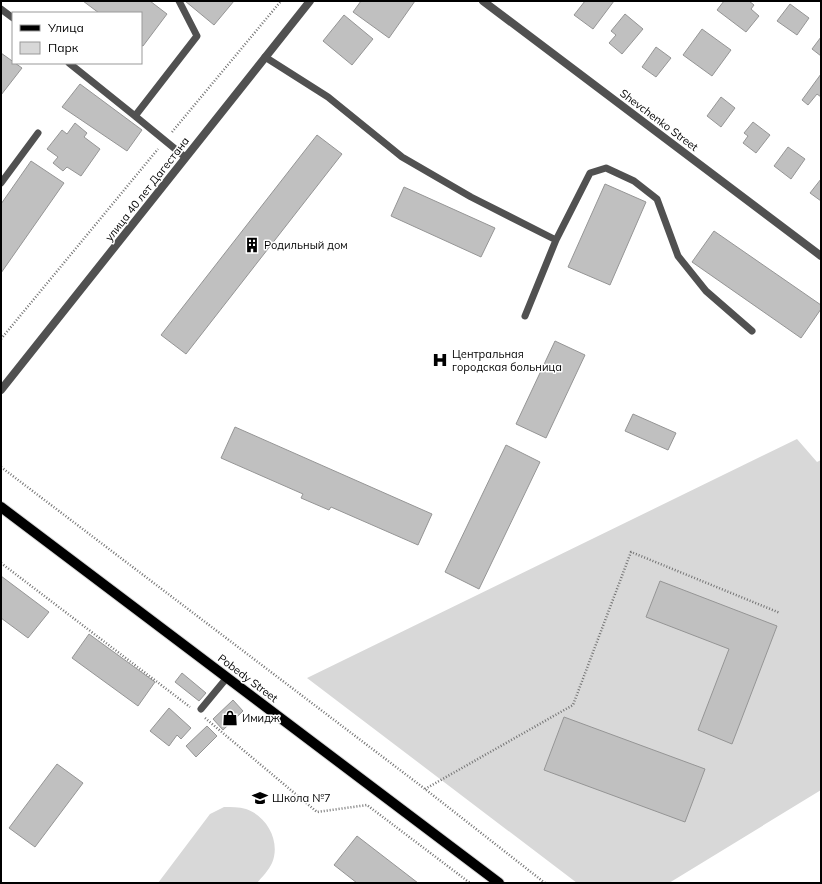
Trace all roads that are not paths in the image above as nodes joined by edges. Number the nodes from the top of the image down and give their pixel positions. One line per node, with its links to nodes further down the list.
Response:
1 (178, 1): 8 (lane)
2 (310, 1): 6 (street, улица 40 лет Дагестана)
3 (483, 1): 13 (street, Shevchenko Street)
4 (1, 9): 5 (lane)
5 (12, 17)
6 (265, 57): 10 (street, улица 40 лет Дагестана); 12 (lane)
7 (70, 64): 8 (lane)
8 (135, 116): 10 (lane)
9 (38, 133): 11 (lane)
10 (186, 157): 16 (street, улица 40 лет Дагестана)
11 (1, 183)
12 (556, 240): 14 (lane); 15 (lane)
13 (821, 256)
14 (525, 316)
15 (752, 331)
16 (1, 390)
17 (1, 507): 22 (main road, Pobedy Street)
18 (1, 512): 19 (main road, Pobedy Street)
19 (225, 680): 20 (lane); 21 (main road, Pobedy Street)
20 (200, 712)
21 (493, 883)
22 (499, 883)

